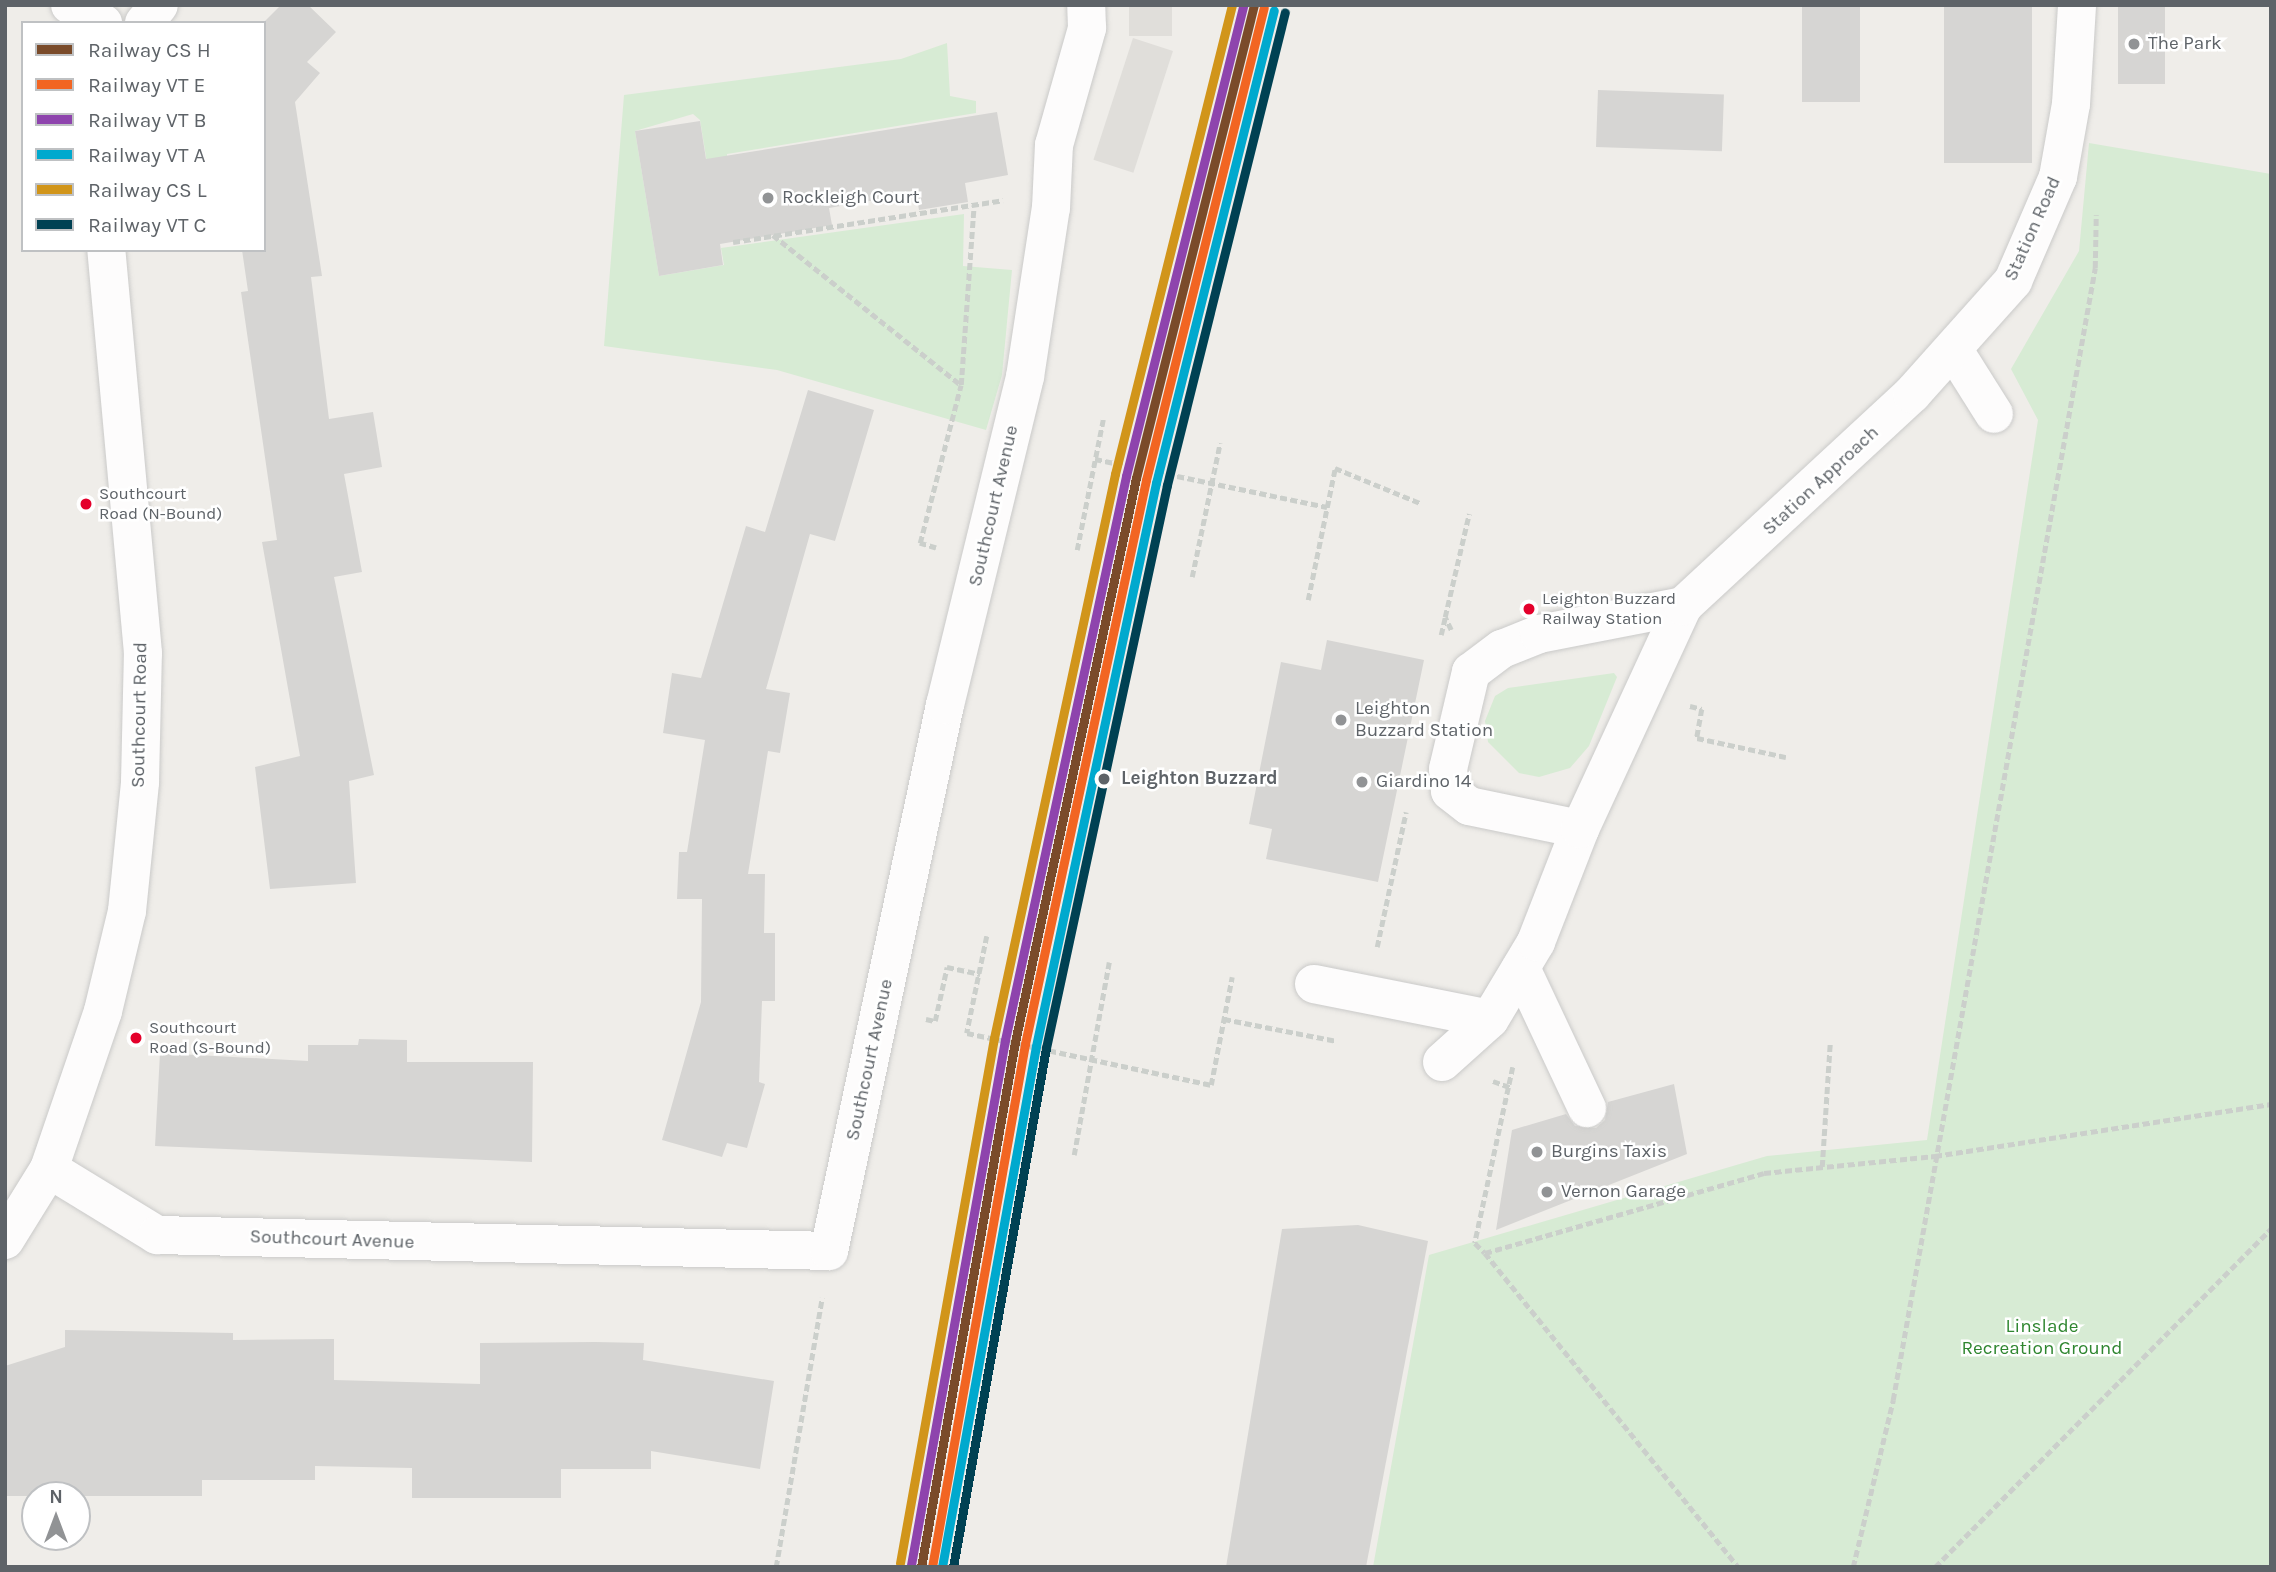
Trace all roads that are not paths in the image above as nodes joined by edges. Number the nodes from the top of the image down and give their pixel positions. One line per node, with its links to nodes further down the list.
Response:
1 (69, 5): 5 (street)
2 (159, 5): 6 (street)
3 (1086, 5): 17 (street, Southcourt Avenue)
4 (2077, 5): 8 (street, Station Road)
5 (99, 21)
6 (146, 21)
7 (106, 252): 17 (street, Southcourt Road)
8 (1955, 352): 9 (street); 10 (street, Station Approach)
9 (1994, 414)
10 (1683, 606): 11 (street, Station Approach); 11 (street)
11 (1580, 829): 12 (street, Station Approach)
12 (1521, 968): 14 (street, Station Approach); 16 (street)
13 (1314, 984): 14 (street)
14 (1490, 1020): 15 (street, Station Approach)
15 (1442, 1062)
16 (1587, 1108)
17 (49, 1169): 18 (street)
18 (5, 1240)

